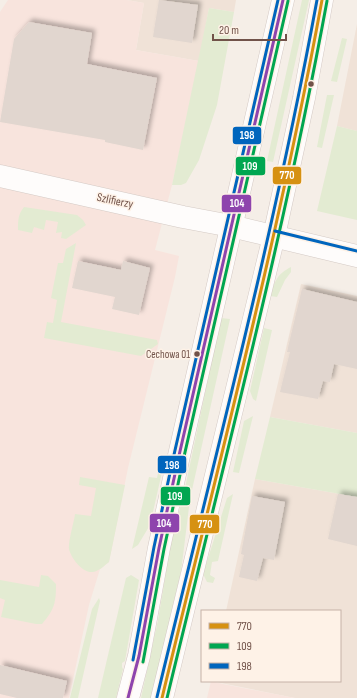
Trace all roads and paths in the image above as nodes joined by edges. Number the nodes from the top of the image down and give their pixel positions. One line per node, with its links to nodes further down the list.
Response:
1 (283, 0): 4 (street)
2 (322, 0): 5 (street)
3 (0, 176): 4 (street, Szlifierzy)
4 (231, 226): 5 (street, Szlifierzy); 7 (street)
5 (274, 236): 6 (street, Szlifierzy); 8 (street)
6 (357, 256)
7 (128, 698)
8 (162, 698)

